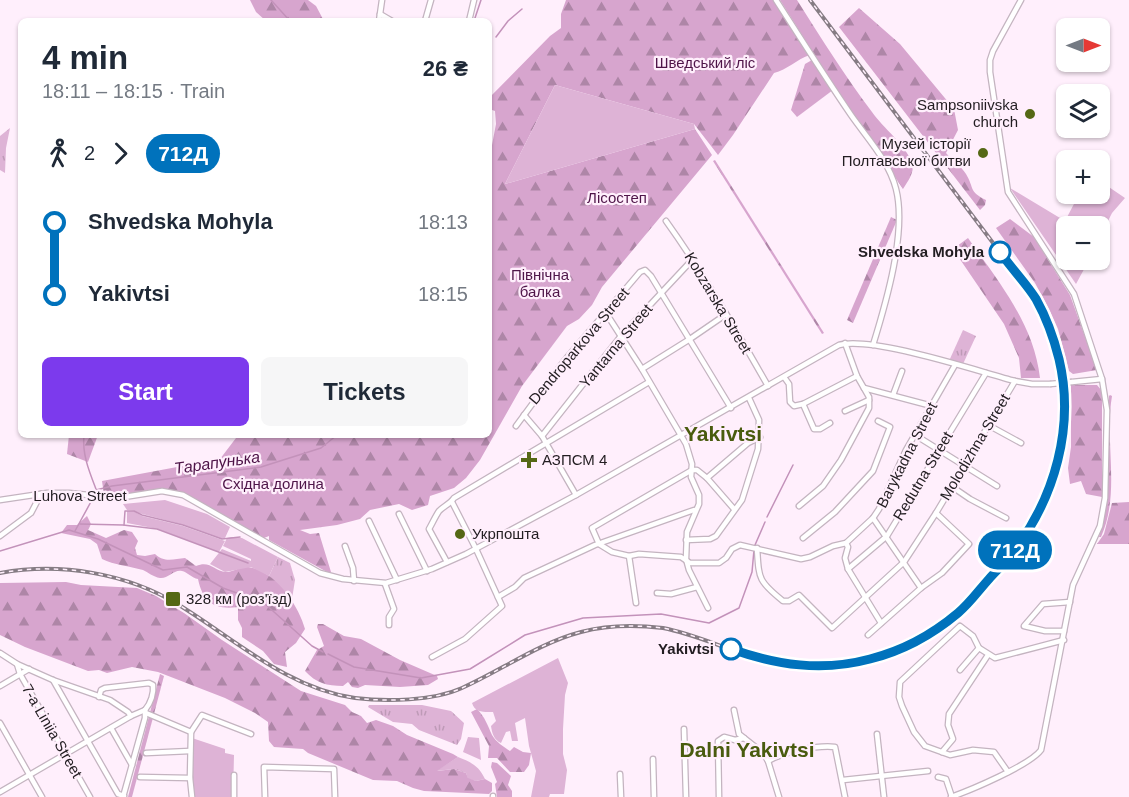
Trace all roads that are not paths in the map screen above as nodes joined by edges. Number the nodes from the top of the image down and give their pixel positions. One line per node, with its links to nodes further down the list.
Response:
1 (382, 0): 6 (street)
2 (431, 0): 9 (street)
3 (474, 0): 10 (street)
4 (776, 0): 19 (street)
5 (1022, 0): 26 (street)
6 (380, 14): 7 (street); 8 (street)
7 (379, 18)
8 (387, 18)
9 (426, 18)
10 (470, 18)
11 (666, 221): 12 (street, Kobzarska Street)
12 (693, 259): 13 (street, Yantarna Street); 15 (street, Kobzarska Street)
13 (662, 293): 14 (street, Dendroparkova Street); 16 (street, Yantarna Street); 17 (street)
14 (606, 313): 16 (street); 38 (street, Dendroparkova Street)
15 (725, 315): 17 (street); 29 (street, Kobzarska Street)
16 (621, 336): 21 (street); 44 (street, Yantarna Street)
17 (690, 339): 21 (street); 36 (street)
18 (845, 343): 19 (street); 24 (street); 25 (street)
19 (873, 345): 20 (street)
20 (955, 365): 23 (street); 35 (street, Barykadna Street)
21 (642, 369): 28 (street)
22 (902, 371): 31 (street)
23 (986, 373): 27 (street); 49 (street, Redutna Street)
24 (857, 376): 30 (street); 34 (street)
25 (784, 377): 29 (street); 34 (street)
26 (1102, 379): 27 (street, bridge); 90 (street)
27 (1015, 381): 41 (street, Molodizhna Street)
28 (649, 382): 45 (street); 47 (street)
29 (768, 386): 32 (street)
30 (864, 388): 31 (street); 33 (street)
31 (893, 394): 35 (street)
32 (748, 398): 36 (street); 46 (street)
33 (869, 400): 37 (street); 59 (street)
34 (803, 404): 40 (street)
35 (932, 406): 43 (street, Barykadna Street)
36 (731, 408): 45 (street)
37 (845, 411)
38 (524, 415): 42 (street, Dendroparkova Street); 44 (street)
39 (878, 422): 69 (street)
40 (830, 423)
41 (988, 425): 48 (street); 50 (street, Molodizhna Street)
42 (516, 426)
43 (915, 435): 49 (street); 64 (street, Barykadna Street)
44 (542, 436): 47 (street)
45 (681, 436): 51 (street); 56 (street)
46 (760, 437): 52 (street); 60 (street)
47 (546, 443): 56 (street); 58 (street)
48 (1021, 443)
49 (938, 451): 50 (street); 68 (street, Redutna Street)
50 (963, 465): 53 (street, Molodizhna Street); 54 (street)
51 (692, 470): 52 (street); 70 (street); 72 (street)
52 (707, 478): 60 (street)
53 (951, 486): 62 (street, Molodizhna Street); 65 (street)
54 (997, 486)
55 (41, 494): 57 (street, Luhova Street); 67 (street); 83 (street, Luhova Street)
56 (576, 495): 75 (street)
57 (0, 500)
58 (452, 502): 75 (street); 78 (street)
59 (799, 506)
60 (734, 509): 70 (street)
61 (694, 510): 72 (street)
62 (936, 513): 79 (street, Molodizhna Street); 86 (street, Molodizhna Street)
63 (399, 514): 81 (street)
64 (873, 518): 68 (street); 71 (street, Barykadna Street)
65 (1006, 518)
66 (369, 521): 82 (street)
67 (0, 536)
68 (887, 536): 79 (street); 80 (street, Redutna Street)
69 (803, 538)
70 (686, 540): 77 (street)
71 (846, 543): 74 (street, Barykadna Street); 80 (street)
72 (599, 544): 76 (street, Barykadna Street); 88 (street)
73 (345, 546): 83 (street)
74 (757, 548): 77 (street, Barykadna Street); 89 (street, Molodizhna Street)
75 (476, 549): 78 (street); 88 (street)
76 (629, 556): 77 (street, Barykadna Street); 91 (street)
77 (686, 559): 85 (street)
78 (447, 562): 81 (street)
79 (904, 562): 86 (street); 89 (street, Molodizhna Street)
80 (848, 569): 89 (street)
81 (427, 570): 82 (street)
82 (397, 580): 84 (street)
83 (354, 581): 84 (street, Luhova Street)
84 (385, 584): 94 (street)
85 (696, 587): 87 (street); 92 (street)
86 (921, 588): 93 (street)
87 (657, 592)
88 (498, 597): 101 (street)
89 (866, 598): 93 (street)
90 (1070, 602): 95 (street); 95 (street)
91 (636, 603)
92 (708, 608)
93 (881, 623): 96 (street)
94 (389, 625)
95 (1064, 631): 97 (street)
96 (868, 635)
97 (1064, 640): 100 (street); 128 (street)
98 (979, 648): 100 (street); 104 (street); 121 (street)
99 (0, 653): 102 (street)
100 (988, 655): 121 (street)
101 (432, 657)
102 (17, 664): 103 (street); 105 (street, 7-a Liniia Street)
103 (29, 669): 105 (street); 106 (street)
104 (960, 670)
105 (20, 674): 107 (street); 123 (street, 7-a Liniia Street)
106 (53, 680): 108 (street); 119 (street)
107 (0, 686)
108 (99, 696): 110 (street); 111 (street)
109 (734, 710): 118 (street)
110 (145, 711): 111 (street); 115 (street); 126 (street)
111 (131, 716): 113 (street)
112 (0, 723): 130 (street)
113 (111, 728): 119 (street); 126 (street)
114 (684, 729): 147 (street)
115 (192, 732): 116 (street); 120 (street)
116 (250, 734)
117 (877, 734): 131 (street)
118 (744, 738): 125 (street); 148 (street)
119 (87, 741): 123 (street); 138 (street)
120 (190, 751): 122 (street); 135 (street)
121 (942, 752): 128 (street)
122 (146, 753)
123 (65, 754): 130 (street); 140 (street, 7-a Liniia Street)
124 (653, 759): 146 (street)
125 (768, 761): 136 (street); 149 (street)
126 (132, 766): 138 (street)
127 (928, 771): 131 (street)
128 (1008, 772): 152 (street)
129 (620, 774): 145 (street)
130 (29, 775): 137 (street); 139 (street)
131 (881, 775): 136 (street); 151 (street)
132 (234, 776): 142 (street)
133 (140, 777): 135 (street)
134 (938, 777): 152 (street)
135 (190, 778): 141 (street)
136 (843, 780): 150 (street)
137 (0, 792)
138 (123, 796)
139 (42, 797)
140 (90, 797)
141 (192, 797)
142 (234, 797)
143 (265, 797): 144 (street)
144 (335, 797)
145 (621, 797)
146 (654, 797)
147 (686, 797)
148 (719, 797)
149 (779, 797)
150 (845, 797)
151 (884, 797)
152 (952, 797)

